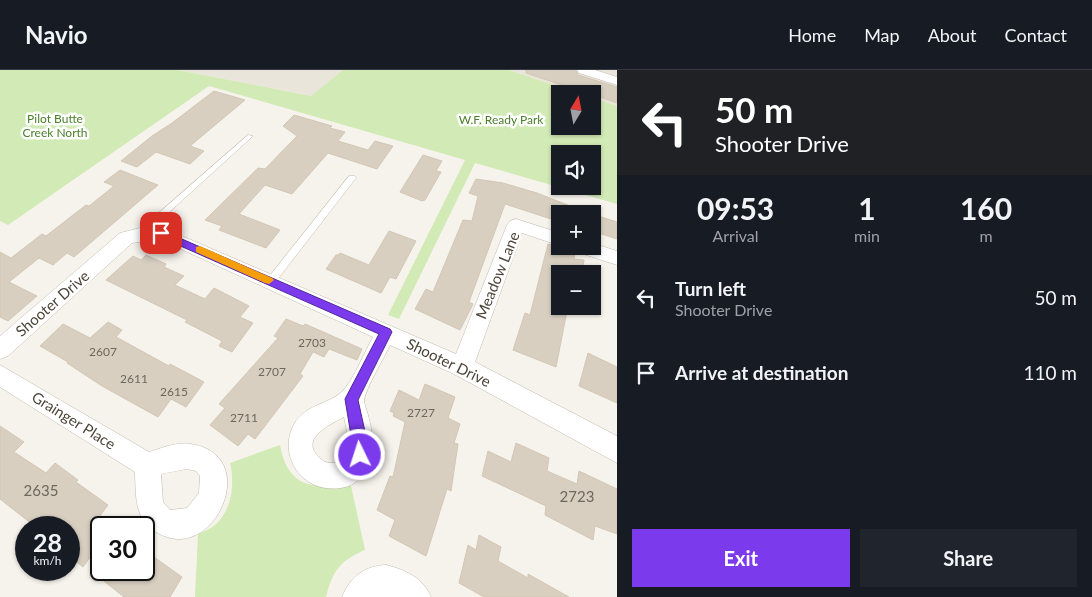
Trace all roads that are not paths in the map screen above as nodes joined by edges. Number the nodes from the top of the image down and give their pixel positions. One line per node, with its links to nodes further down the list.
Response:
1 (583, 70): 2 (street)
2 (617, 81)
3 (250, 136): 5 (lane)
4 (352, 178): 9 (lane)
5 (140, 234): 9 (street, Shooter Drive); 11 (street, Shooter Drive)
6 (551, 237): 12 (street, Meadow Lane)
7 (601, 253): 8 (street)
8 (617, 258)
9 (271, 281): 10 (street, Shooter Drive)
10 (386, 332): 12 (street, Shooter Drive); 14 (street)
11 (0, 349)
12 (462, 367): 15 (street, Shooter Drive)
13 (0, 375): 16 (street, Grainger Place)
14 (352, 399)
15 (617, 450)
16 (147, 465)
17 (357, 597): 18 (street)
18 (416, 597)

